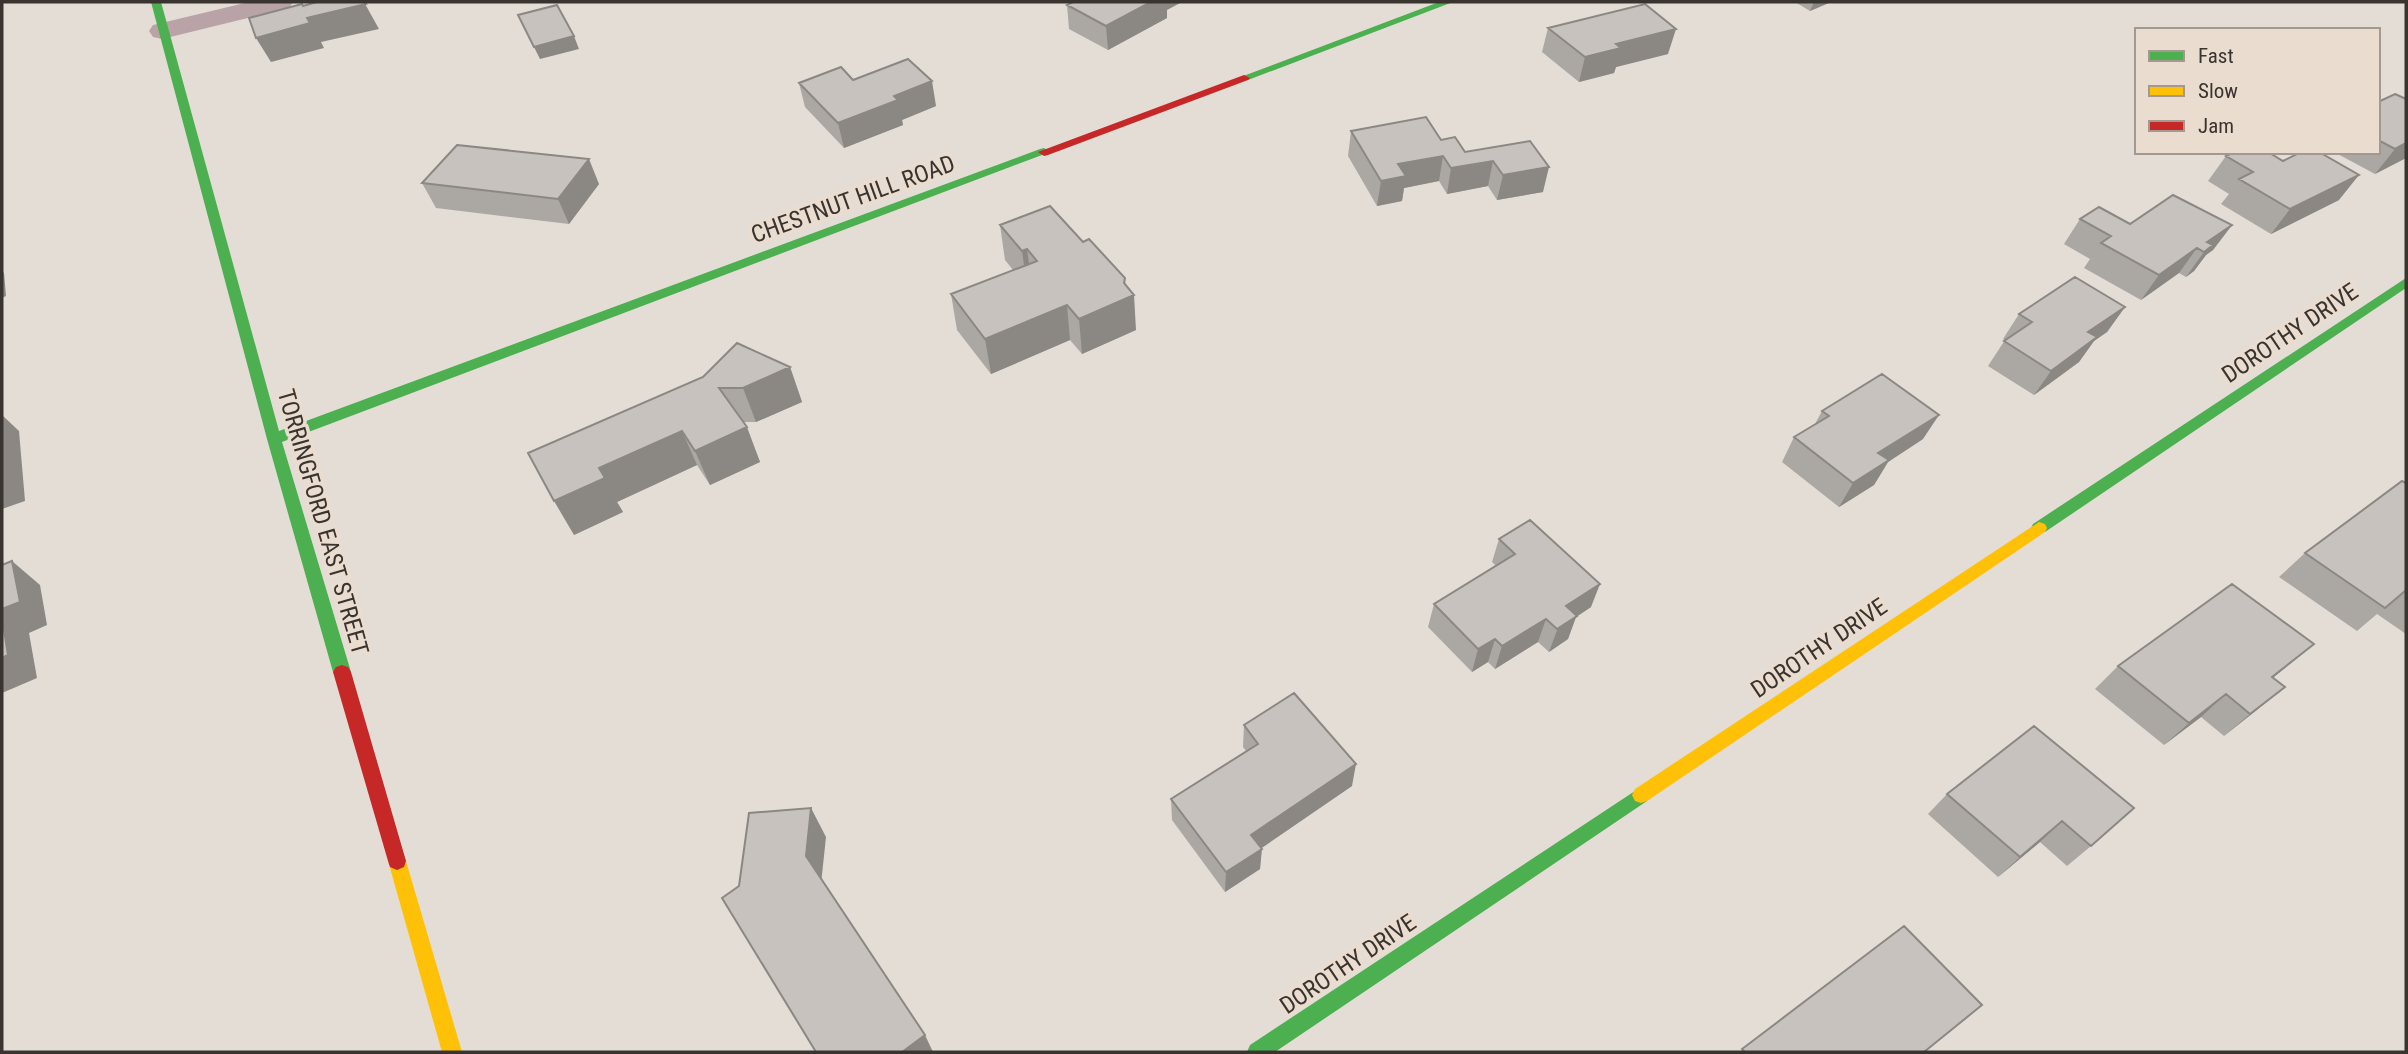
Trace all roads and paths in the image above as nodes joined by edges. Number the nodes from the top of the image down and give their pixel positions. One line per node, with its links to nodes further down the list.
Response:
1 (156, 2): 4 (street, TORRINGFORD EAST STREET)
2 (280, 2): 4 (street)
3 (1448, 2): 6 (street, CHESTNUT HILL ROAD)
4 (162, 31): 6 (street, TORRINGFORD EAST STREET)
5 (2406, 282): 8 (street, DOROTHY DRIVE)
6 (274, 439): 7 (street, TORRINGFORD EAST STREET)
7 (452, 1052)
8 (1257, 1052)

